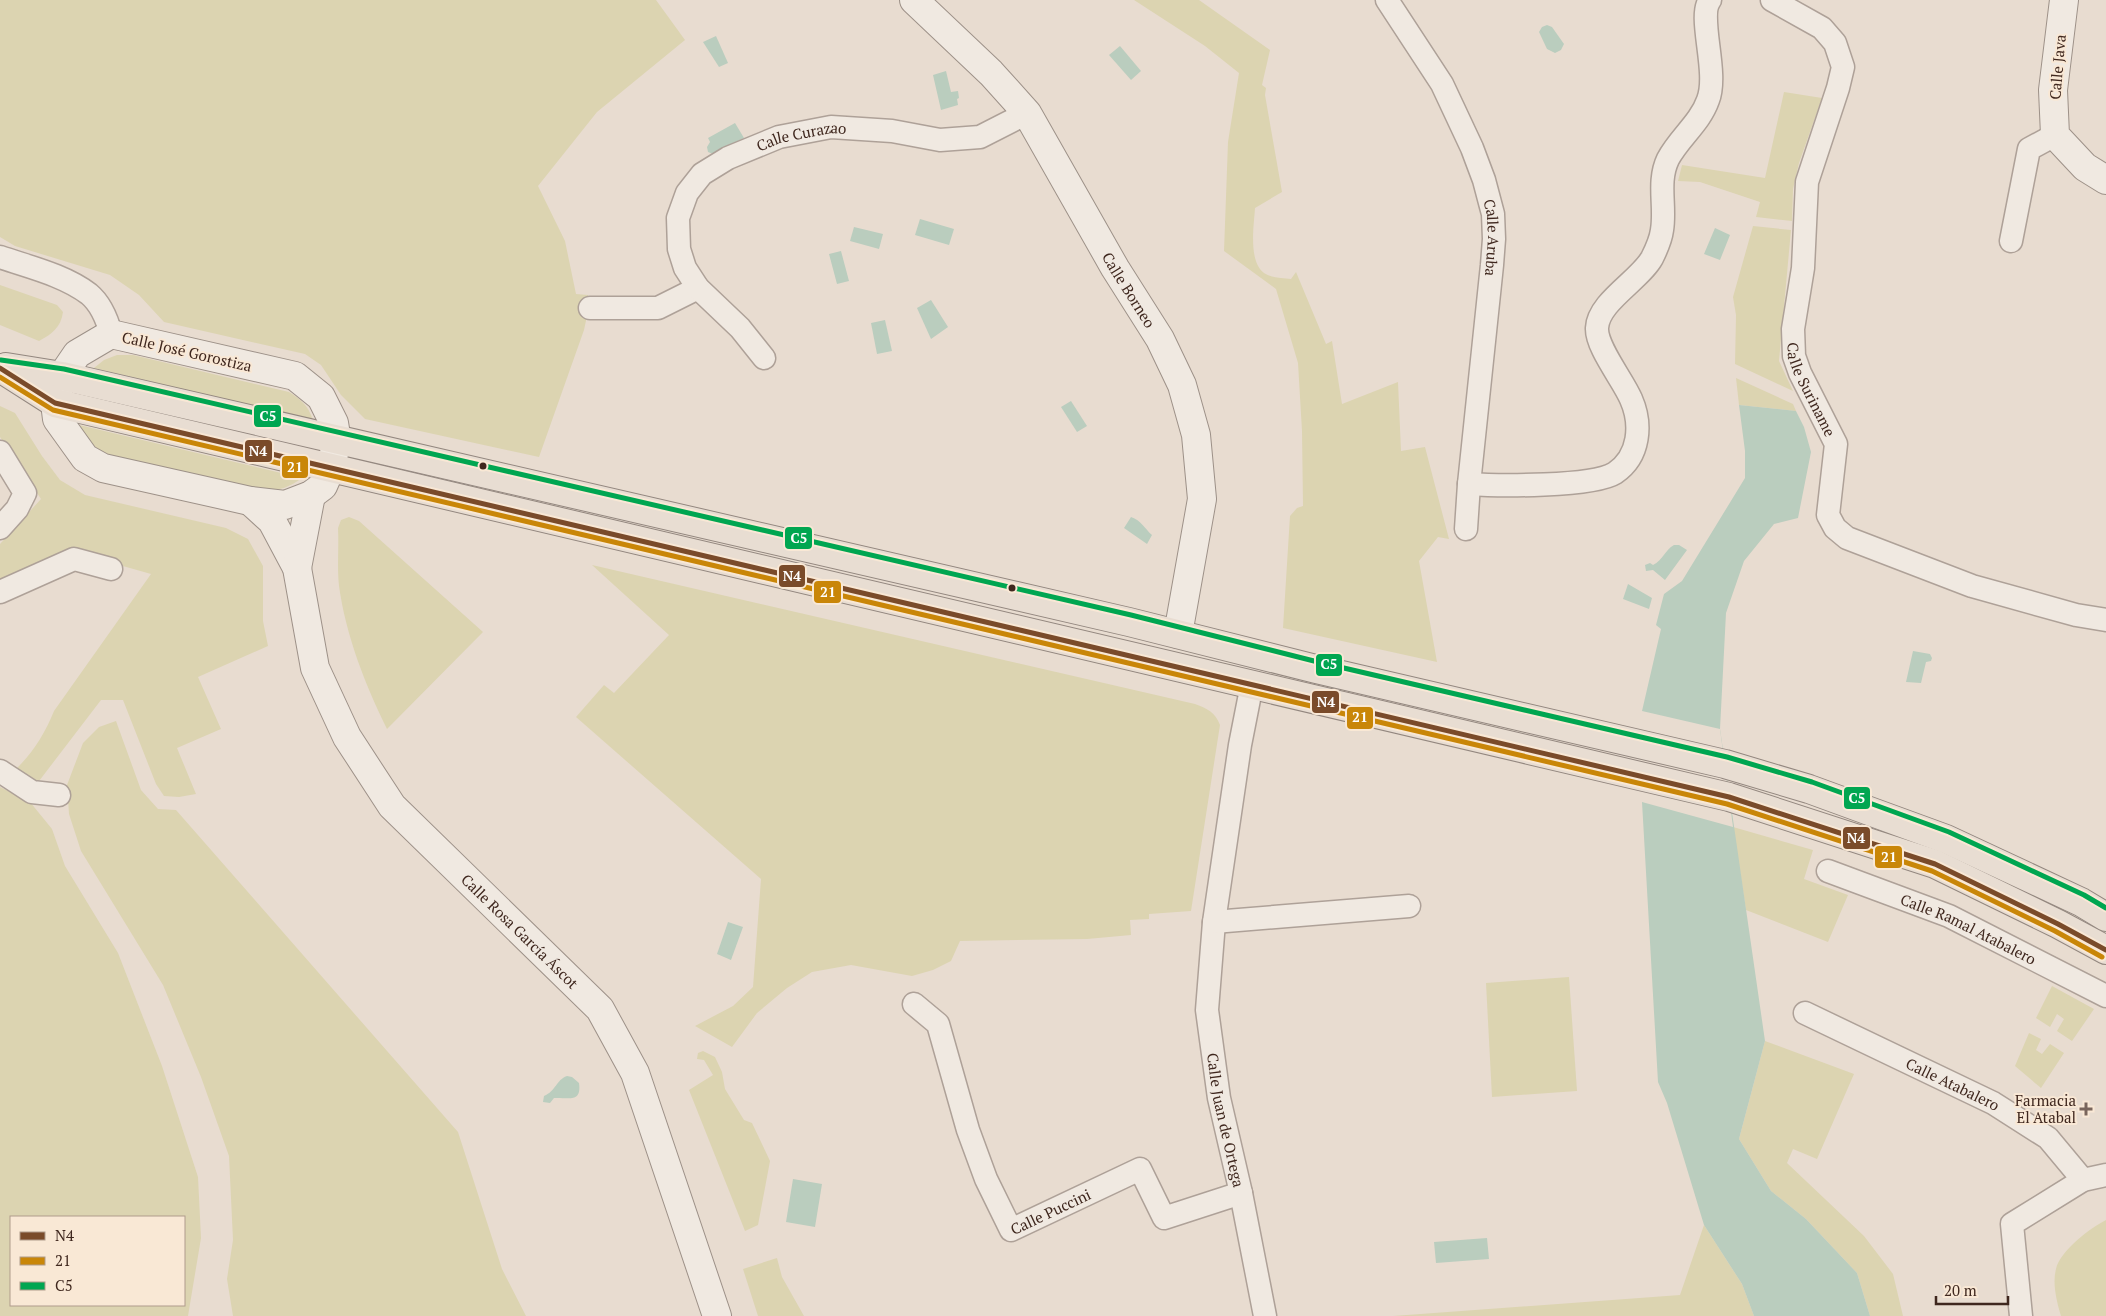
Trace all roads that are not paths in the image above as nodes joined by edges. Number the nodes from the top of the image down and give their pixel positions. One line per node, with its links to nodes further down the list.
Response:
1 (914, 0): 6 (street, Calle Borneo)
2 (1387, 0): 21 (street, Calle Aruba)
3 (1710, 0): 21 (street)
4 (1772, 0): 29 (street, Calle Suriname)
5 (2064, 0): 7 (street, Calle Java)
6 (1027, 113): 11 (street, Calle Curazao); 30 (street, Calle Borneo)
7 (2055, 135): 8 (street); 9 (street)
8 (2106, 180)
9 (2011, 241)
10 (0, 257): 13 (street, Calle José Gorostiza)
11 (698, 288): 12 (street); 14 (street, Calle Curazao)
12 (590, 308)
13 (111, 334): 16 (street); 18 (street, Calle José Gorostiza)
14 (764, 358)
15 (0, 367): 16 (main road); 17 (main road)
16 (62, 376): 17 (street); 18 (main road)
17 (55, 404): 20 (main road); 23 (street)
18 (337, 440): 20 (street); 30 (main road)
19 (0, 452): 24 (street)
20 (330, 470): 22 (street); 31 (main road)
21 (1469, 484): 25 (street, Calle Aruba)
22 (311, 494): 23 (street); 26 (street, Calle Rosa García Áscot)
23 (250, 501): 26 (street, Calle Rosa García Áscot)
24 (0, 528)
25 (1466, 529)
26 (297, 568): 45 (street, Calle Rosa García Áscot)
27 (111, 569): 28 (street)
28 (0, 592)
29 (2106, 620)
30 (1178, 634): 36 (main road)
31 (1252, 684): 37 (street, Calle Juan de Ortega); 38 (main road)
32 (0, 771): 33 (street)
33 (59, 795)
34 (1828, 871): 39 (street, Calle Ramal Atabalero)
35 (1409, 906): 37 (street)
36 (2106, 916)
37 (1214, 922): 44 (street, Calle Juan de Ortega)
38 (2106, 950)
39 (2106, 996)
40 (914, 1004): 44 (street, Calle Puccini)
41 (1805, 1013): 43 (street, Calle Atabalero)
42 (2106, 1175): 43 (street)
43 (2083, 1180): 47 (street)
44 (1241, 1193): 46 (street, Calle Juan de Ortega)
45 (717, 1316)
46 (1264, 1316)
47 (2021, 1316)

